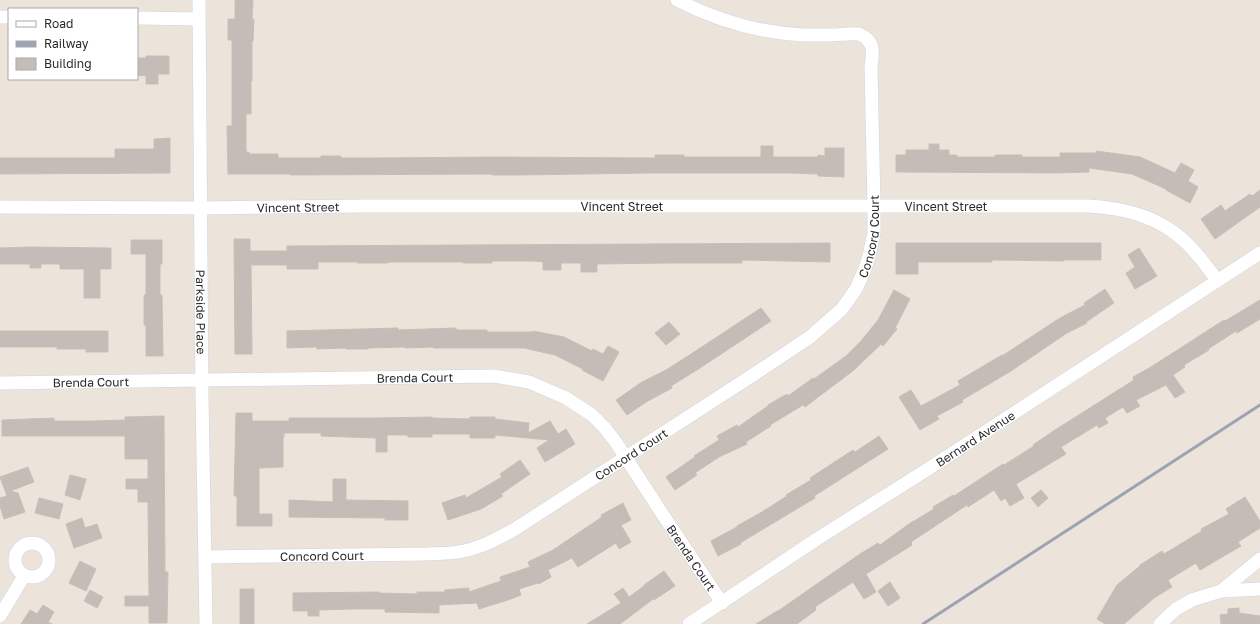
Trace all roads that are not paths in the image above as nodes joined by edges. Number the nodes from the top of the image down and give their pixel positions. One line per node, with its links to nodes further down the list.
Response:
1 (199, 0): 4 (street, Parkside Place)
2 (677, 0): 5 (street, Concord Court)
3 (138, 18): 4 (street)
4 (199, 19): 7 (street, Parkside Place)
5 (874, 206): 7 (street, Vincent Street); 9 (street, Vincent Street); 12 (street, Concord Court)
6 (0, 207): 7 (street, Vincent Street)
7 (202, 208): 10 (street, Parkside Place)
8 (1260, 252): 9 (street, Bernard Avenue)
9 (1218, 280): 18 (street, Bernard Avenue)
10 (202, 380): 11 (street, Brenda Court); 12 (street, Brenda Court); 13 (street, Parkside Place)
11 (0, 383)
12 (625, 457): 13 (street, Concord Court); 18 (street, Brenda Court)
13 (205, 557): 20 (street, Parkside Place)
14 (1260, 559): 17 (street)
15 (24, 576): 19 (street)
16 (1260, 589): 17 (street)
17 (1221, 591): 22 (street)
18 (722, 603): 21 (street, Bernard Avenue)
19 (0, 616)
20 (206, 624)
21 (690, 624)
22 (1160, 624)

